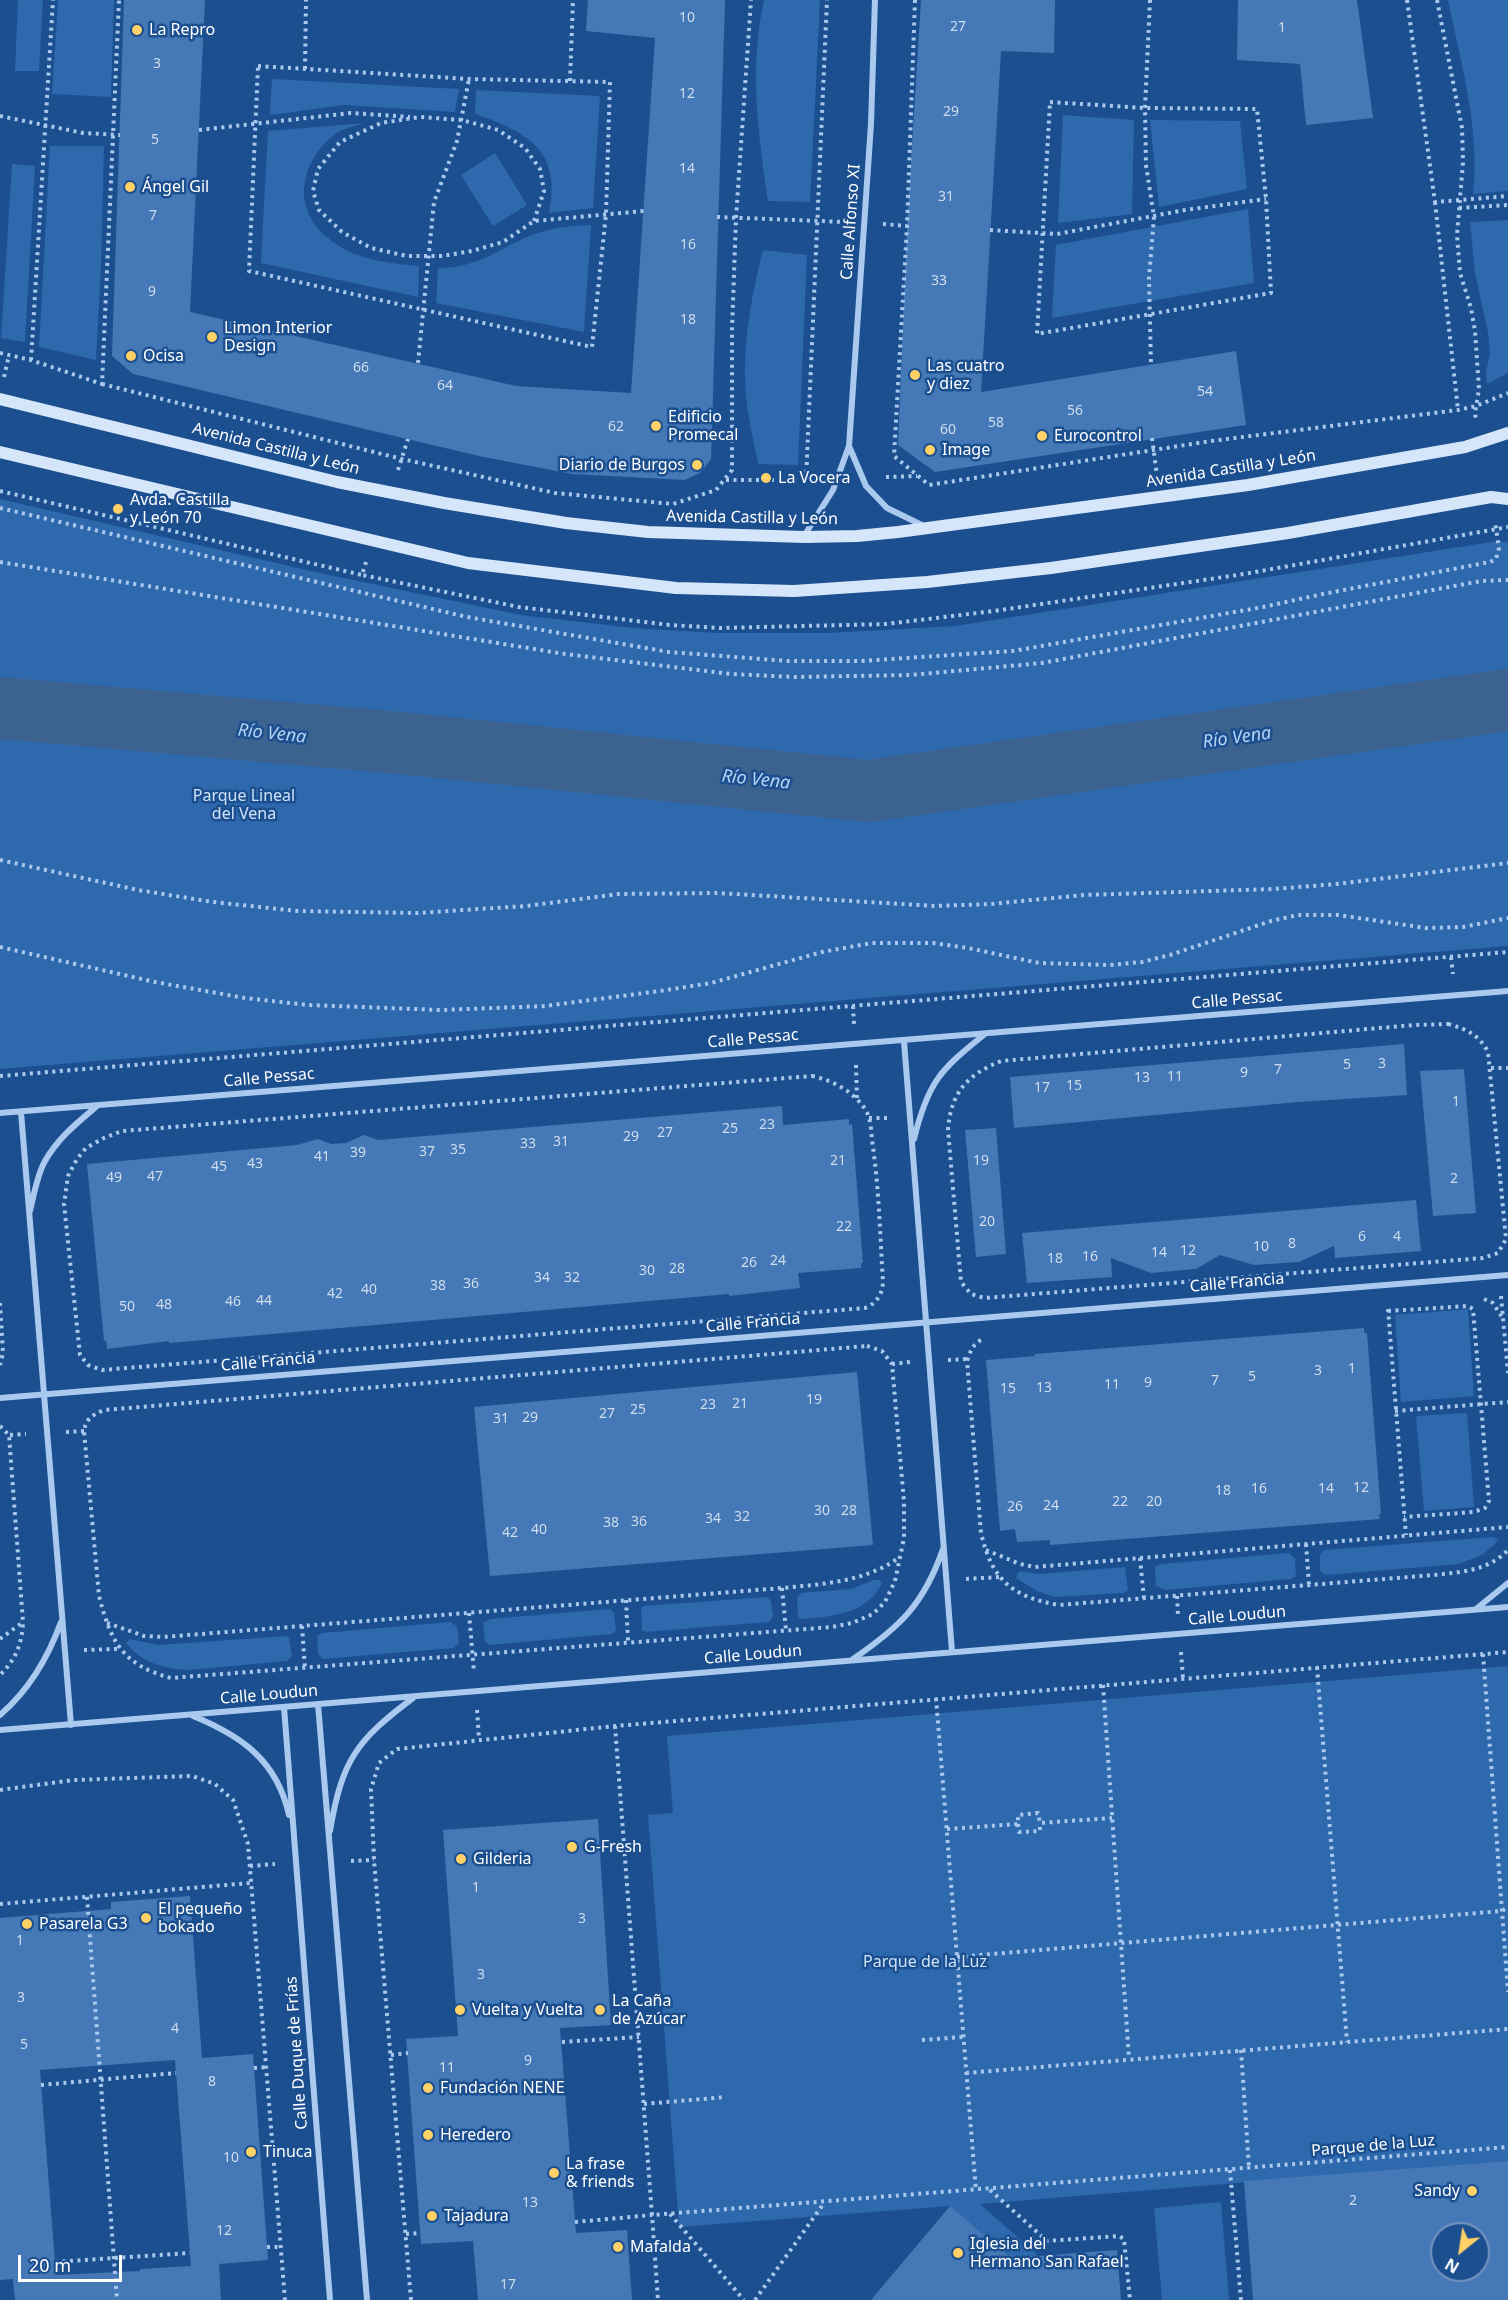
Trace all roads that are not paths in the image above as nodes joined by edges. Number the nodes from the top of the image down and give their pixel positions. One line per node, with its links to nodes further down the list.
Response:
1 (875, 0): 4 (street, Calle Alfonso XI)
2 (0, 399): 8 (main road, Avenida Castilla y León)
3 (1508, 433): 7 (main road, Avenida Castilla y León)
4 (849, 446): 7 (street, Calle Alfonso XI); 8 (street, Calle Alfonso XI)
5 (0, 452): 6 (main road)
6 (1508, 499)
7 (929, 528): 8 (main road, Avenida Castilla y León)
8 (804, 537)
9 (1508, 991): 10 (street, Calle Pessac)
10 (985, 1034): 11 (street, Calle Pessac); 15 (street)
11 (904, 1041): 12 (street, Calle Pessac); 15 (street)
12 (98, 1106): 13 (street, Calle Pessac); 16 (street)
13 (21, 1112): 14 (street, Calle Pessac); 16 (street)
14 (0, 1113)
15 (912, 1145): 18 (street)
16 (29, 1214): 19 (street)
17 (1508, 1275): 18 (street, Calle Francia)
18 (926, 1322): 19 (street, Calle Francia); 21 (street)
19 (44, 1394): 20 (street, Calle Francia); 25 (street)
20 (0, 1398)
21 (944, 1545): 26 (street); 27 (street)
22 (1508, 1583): 24 (street)
23 (1508, 1607): 24 (street, Calle Loudun)
24 (1476, 1610): 26 (street, Calle Loudun)
25 (62, 1619): 31 (street); 33 (street)
26 (952, 1652): 27 (street, Calle Loudun)
27 (852, 1660): 28 (street, Calle Loudun)
28 (414, 1696): 29 (street, Calle Loudun); 36 (street)
29 (318, 1704): 30 (street, Calle Loudun); 36 (street)
30 (284, 1707): 32 (street, Calle Loudun); 35 (street, Calle Duque de Frías)
31 (0, 1715)
32 (189, 1715): 33 (street, Calle Loudun); 35 (street, Calle Duque de Frías)
33 (71, 1725): 34 (street, Calle Loudun)
34 (0, 1730)
35 (294, 1839): 37 (street, Calle Duque de Frías)
36 (328, 1841): 38 (street)
37 (330, 2300)
38 (367, 2300)

